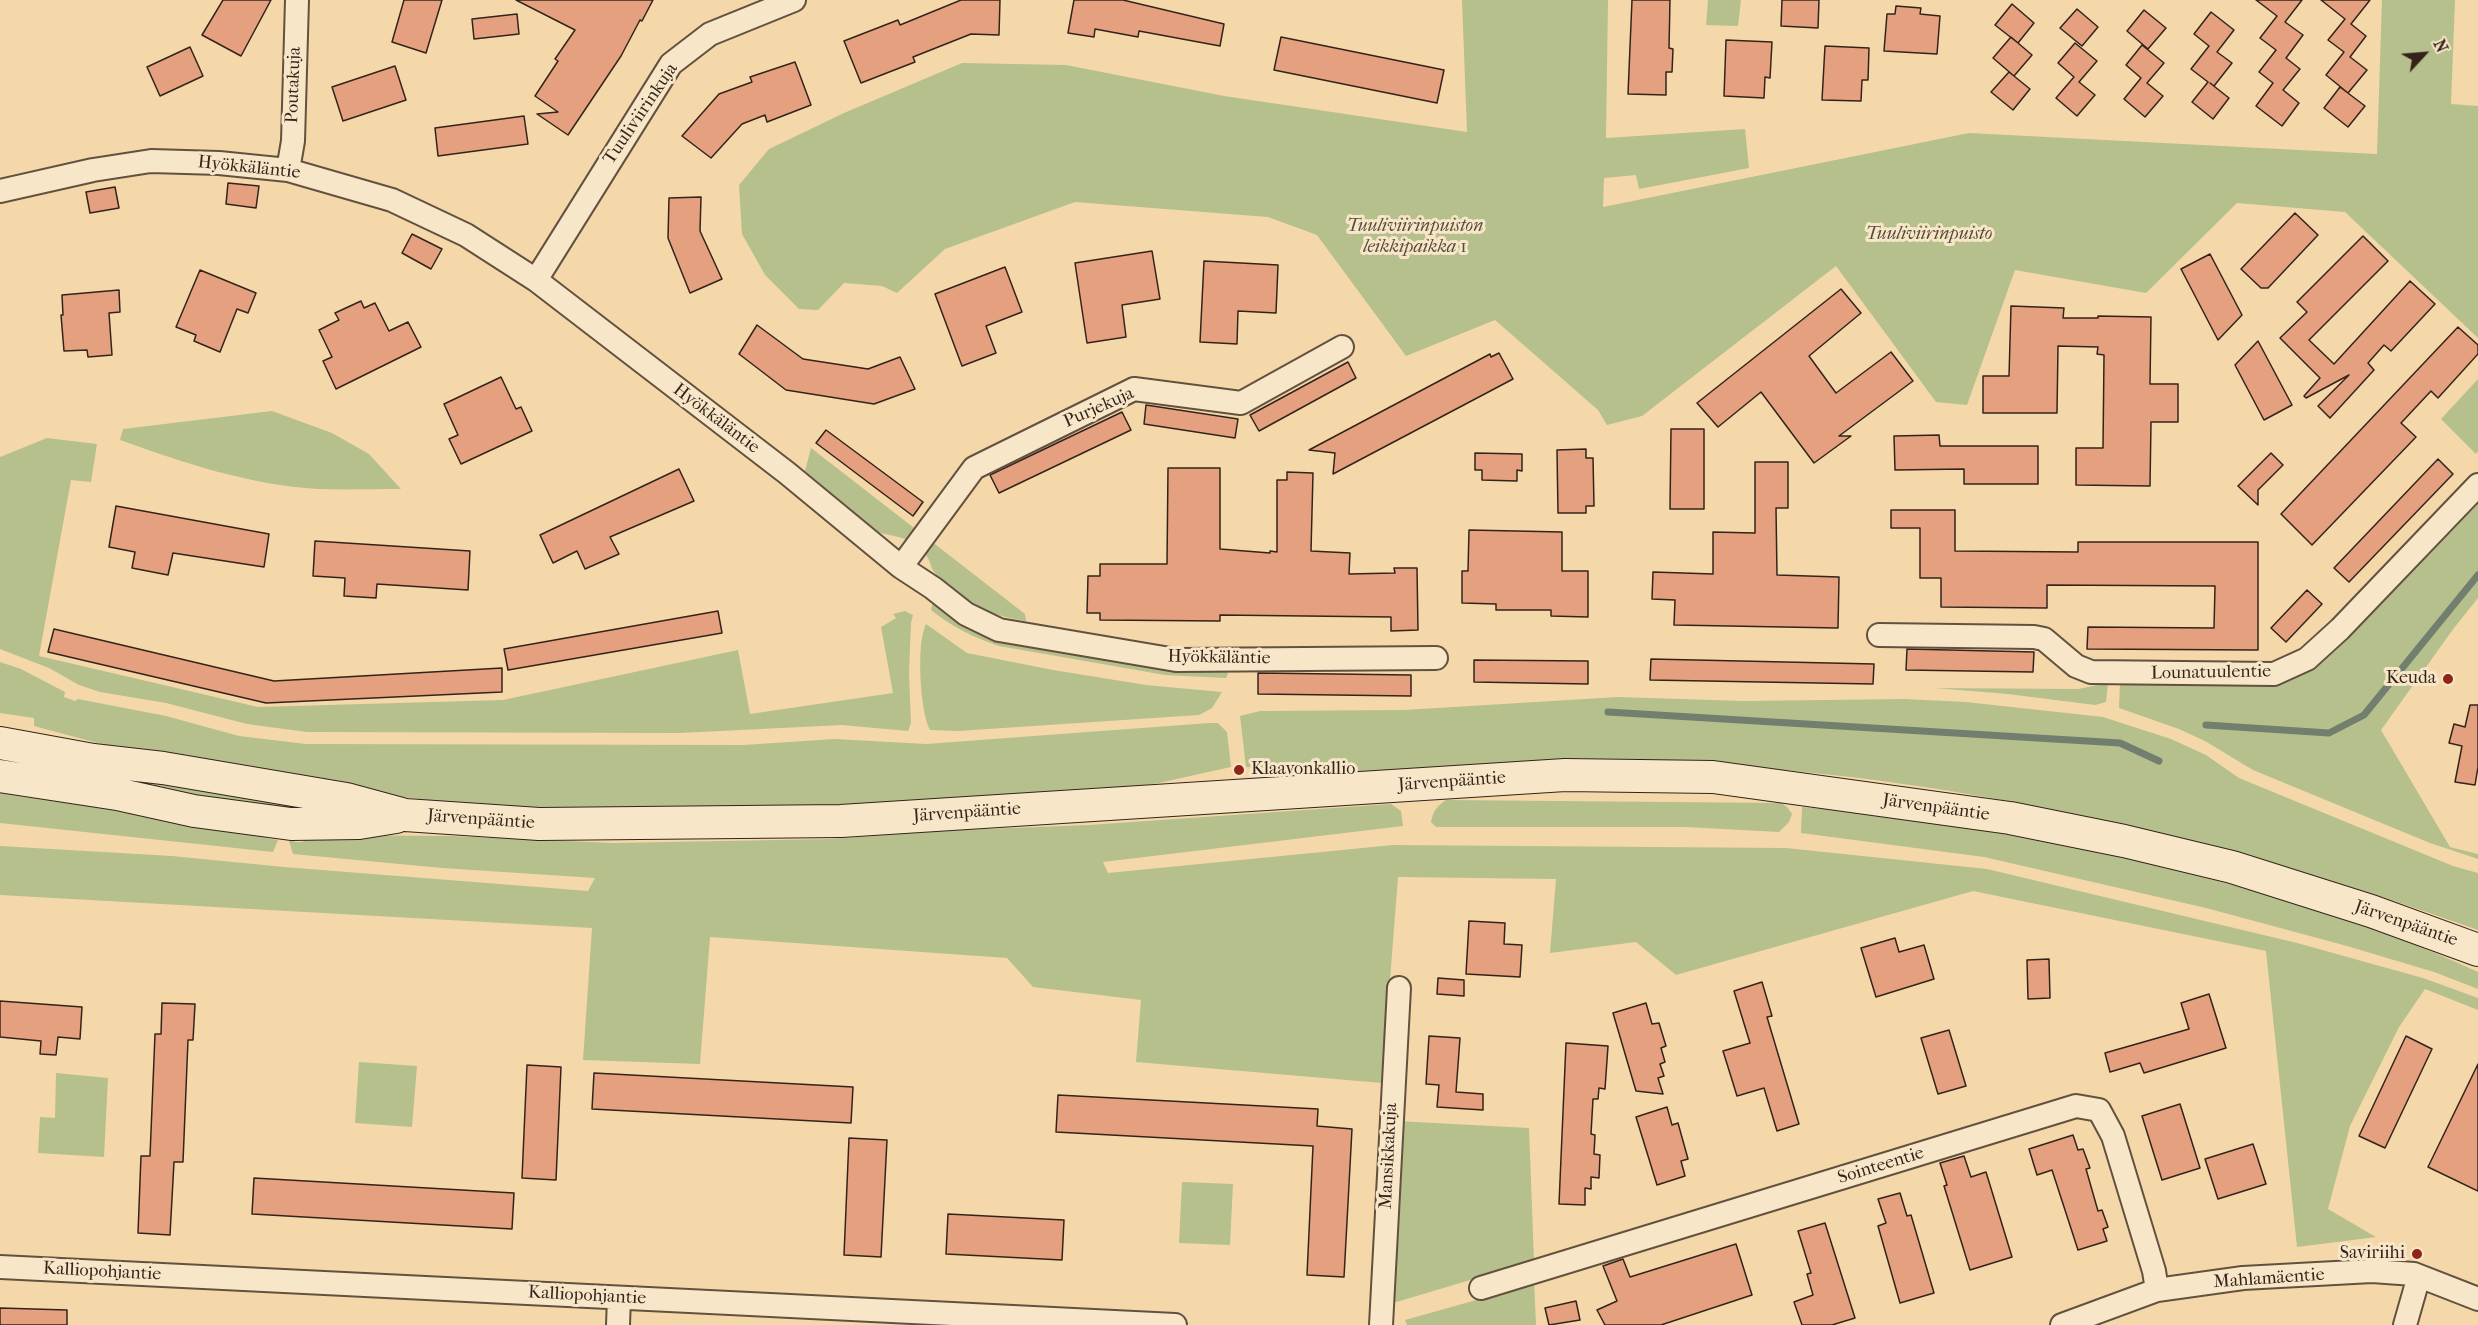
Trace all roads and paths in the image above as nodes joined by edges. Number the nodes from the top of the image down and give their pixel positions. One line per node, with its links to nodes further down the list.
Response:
1 (297, 0): 3 (street, Poutakuja)
2 (794, 0): 5 (street, Tuuliviirinkuja)
3 (288, 170): 4 (street, Hyökkäläntie); 5 (street, Hyökkäläntie)
4 (0, 191)
5 (536, 280): 8 (street, Hyökkäläntie)
6 (1342, 347): 8 (street, Purjekuja)
7 (2478, 485): 9 (street, Lounatuulentie)
8 (901, 567): 10 (street, Hyökkäläntie)
9 (1879, 634)
10 (1436, 658)
11 (0, 743): 13 (main road, Järvenpääntie)
12 (0, 776): 13 (main road, Järvenpääntie)
13 (405, 815): 14 (main road, Järvenpääntie)
14 (2478, 950)
15 (1399, 988): 24 (street, Mansikkakuja)
16 (0, 1267): 20 (street, Kalliopohjantie)
17 (2419, 1276): 19 (street, Mahlamäentie); 21 (street, Mahlamäentie); 26 (street)
18 (1481, 1288): 19 (street, Sointeentie)
19 (2157, 1290): 25 (street, Mahlamäentie)
20 (619, 1298): 22 (street); 23 (street, Kalliopohjantie)
21 (2478, 1299)
22 (618, 1325)
23 (1175, 1325)
24 (1381, 1325)
25 (2062, 1325)
26 (2405, 1325)

